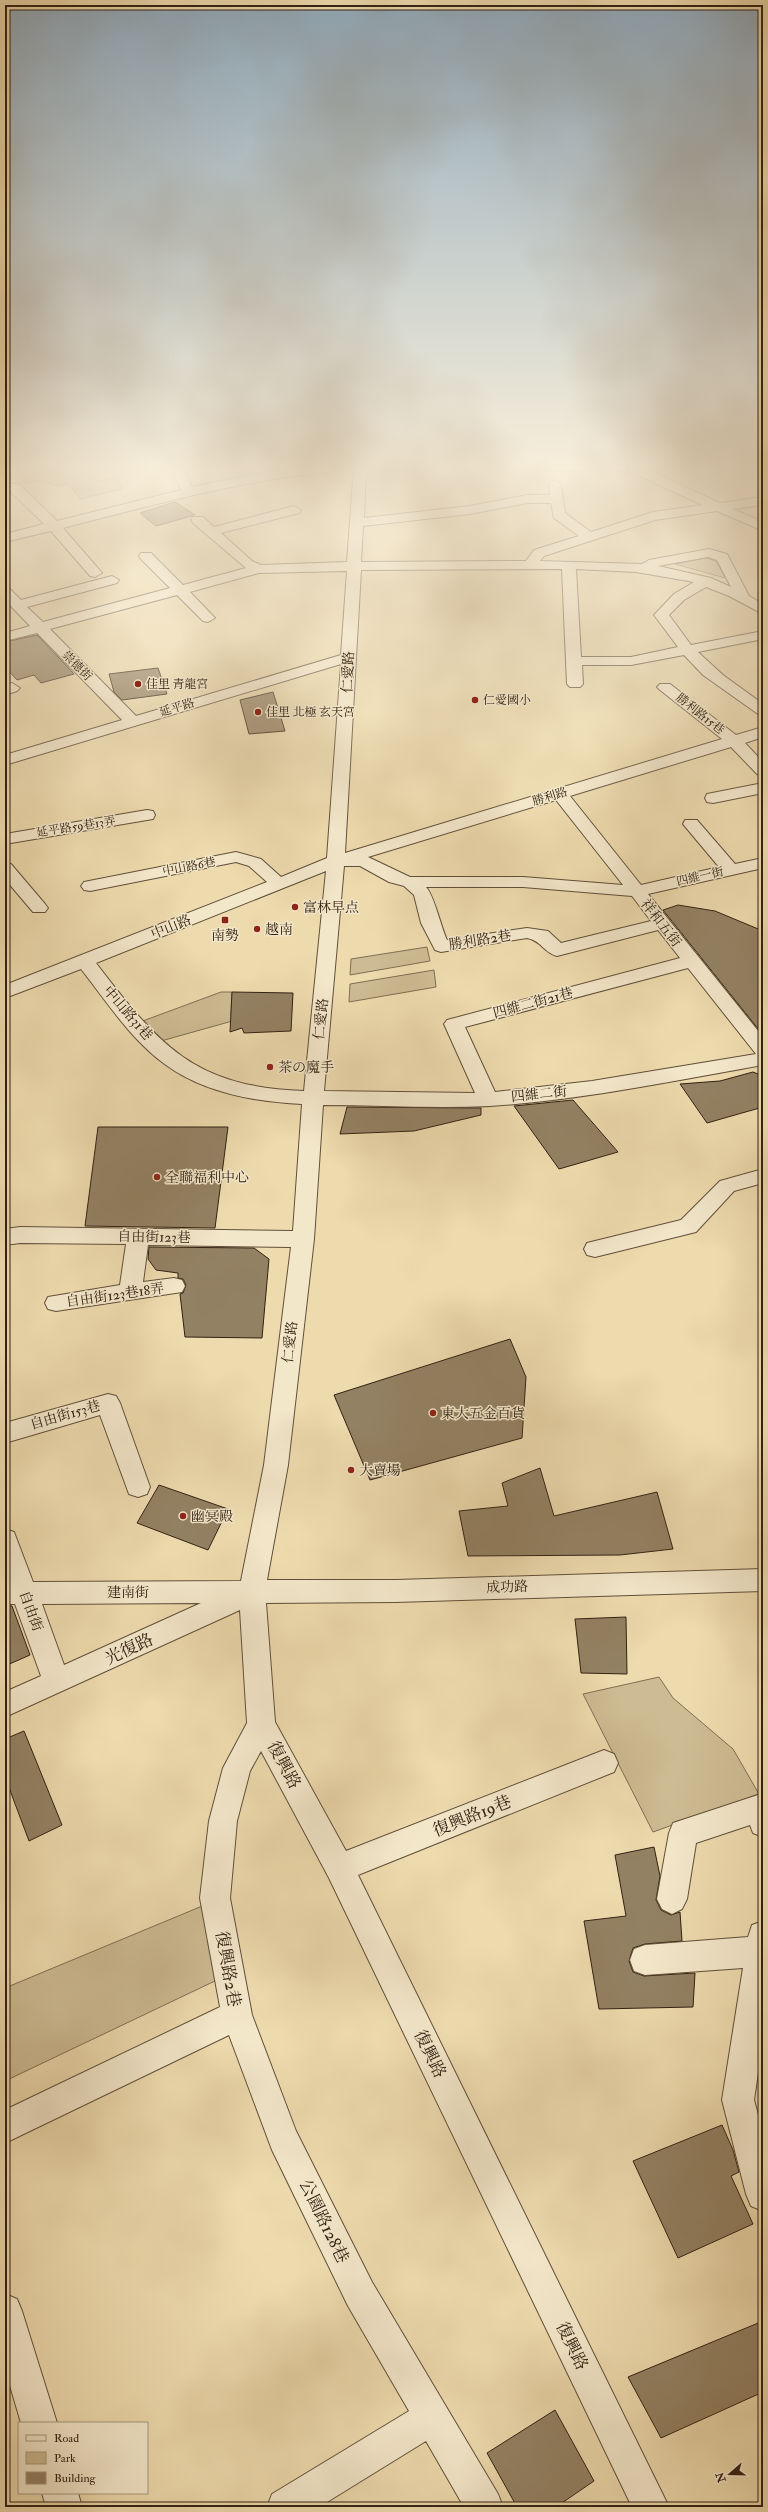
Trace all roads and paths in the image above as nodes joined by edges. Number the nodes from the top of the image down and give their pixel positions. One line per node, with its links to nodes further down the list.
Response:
1 (96, 584): 12 (street)
2 (174, 584): 9 (street)
3 (202, 584): 9 (street)
4 (352, 584): 19 (street, 仁愛路)
5 (570, 584): 20 (street)
6 (701, 584): 18 (street)
7 (715, 584): 11 (street)
8 (738, 584): 11 (street)
9 (180, 590): 14 (street); 15 (street)
10 (5, 592): 12 (street, 祟德街)
11 (744, 595): 13 (street)
12 (17, 605): 15 (street, 祟德街)
13 (763, 610)
14 (208, 618)
15 (38, 628): 17 (street); 24 (street, 祟德街)
16 (763, 635): 18 (street)
17 (5, 637)
18 (688, 648): 20 (street); 23 (street)
19 (349, 657): 24 (street, 延平路); 35 (street, 仁愛路)
20 (574, 661): 21 (street)
21 (575, 684)
22 (665, 687): 26 (street, 勝利路15巷)
23 (763, 711)
24 (133, 722): 27 (street, 延平路)
25 (763, 732): 26 (street, 勝利路)
26 (734, 742): 28 (street, 勝利路15巷); 30 (street, 勝利路)
27 (5, 760)
28 (763, 771)
29 (763, 788): 31 (street)
30 (560, 794): 35 (street, 勝利路); 42 (street, 祥和五街)
31 (713, 798)
32 (147, 815): 34 (street, 延平路59巷13弄)
33 (691, 824): 38 (street)
34 (5, 839)
35 (336, 861): 39 (street); 40 (street, 中山路); 50 (street, 仁愛路)
36 (763, 863): 38 (street, 四維一街)
37 (5, 868): 43 (street)
38 (731, 870): 42 (street, 四維一街)
39 (410, 882): 42 (street, 四維一街); 44 (street, 勝利路2巷)
40 (278, 884): 41 (street, 中山路6巷); 45 (street, 中山路)
41 (90, 886)
42 (636, 891): 44 (street, 祥和五街)
43 (39, 908)
44 (661, 924): 46 (street, 祥和五街)
45 (85, 961): 47 (street, 中山路); 50 (street, 中山路31巷)
46 (691, 961): 48 (street, 祥和五街); 51 (street, 四維二街21巷)
47 (5, 992)
48 (763, 1050)
49 (763, 1059): 51 (street, 四維二街)
50 (313, 1098): 51 (street, 四維二街); 55 (street, 仁愛路)
51 (488, 1099)
52 (763, 1176): 56 (street)
53 (5, 1237): 54 (street, 自由街123巷)
54 (138, 1237): 55 (street, 自由街123巷); 58 (street)
55 (303, 1239): 65 (street, 仁愛路)
56 (595, 1249)
57 (174, 1286): 58 (street, 自由街123巷18弄)
58 (130, 1293): 59 (street, 自由街123巷18弄)
59 (56, 1303)
60 (5, 1433): 61 (street, 自由街153巷)
61 (138, 1487)
62 (5, 1540): 64 (street, 自由街)
63 (763, 1580): 65 (street, 成功路)
64 (14, 1592): 65 (street, 建南街); 66 (street, 自由街)
65 (252, 1592): 66 (street, 光復路); 68 (street, 復興路)
66 (57, 1682): 67 (street, 光復路)
67 (5, 1705)
68 (261, 1724): 71 (street, 復興路); 75 (street, 復興路2巷)
69 (604, 1763): 71 (street, 復興路19巷)
70 (763, 1823): 72 (street)
71 (339, 1868): 85 (street, 復興路)
72 (672, 1899)
73 (762, 1943): 74 (street); 77 (street)
74 (645, 1960)
75 (237, 2015): 76 (street, 復興路2巷); 79 (street, 公園路128巷)
76 (5, 2127)
77 (763, 2194)
78 (5, 2311): 80 (street)
79 (433, 2417): 83 (street); 84 (street, 公園路128巷)
80 (39, 2422)
81 (60, 2494): 82 (street)
82 (64, 2507)
83 (285, 2507)
84 (485, 2507)
85 (651, 2507)

